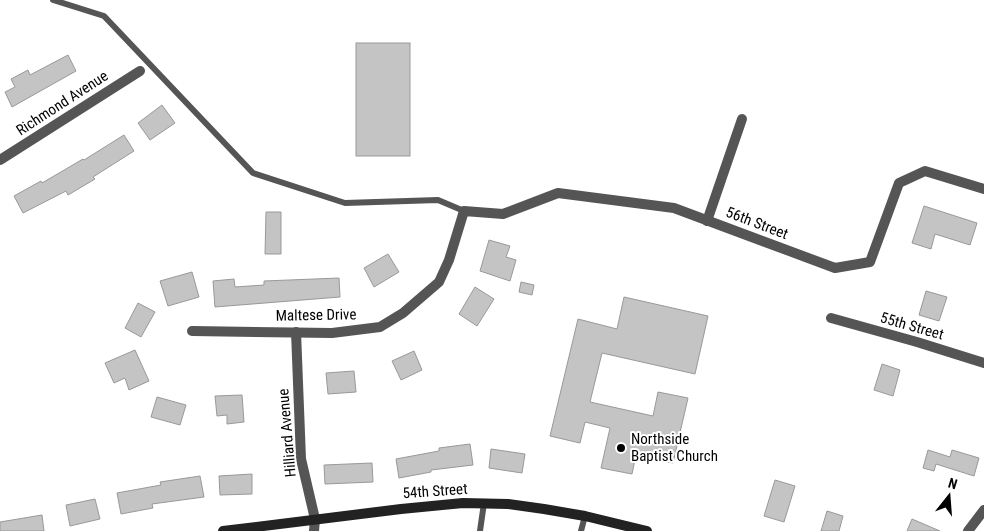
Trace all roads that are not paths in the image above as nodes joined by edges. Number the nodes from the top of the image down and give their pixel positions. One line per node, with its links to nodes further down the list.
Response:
1 (53, 0): 6 (lane)
2 (140, 71): 4 (street, Richmond Avenue)
3 (742, 119): 7 (street)
4 (0, 160)
5 (984, 189): 7 (street, 56th Street)
6 (464, 211): 7 (street, 56th Street); 10 (street, Maltese Drive)
7 (707, 221)
8 (831, 318): 11 (street, 55th Street)
9 (192, 331): 10 (street, Maltese Drive)
10 (296, 332): 15 (street, Hilliard Avenue)
11 (984, 364)
12 (484, 504): 14 (main road, 54th Street); 15 (main road, 54th Street); 18 (lane)
13 (984, 510): 21 (street)
14 (585, 516): 19 (lane); 20 (main road, 54th Street)
15 (314, 519): 16 (main road, 54th Street); 17 (street, Hilliard Avenue)
16 (223, 531)
17 (314, 531)
18 (480, 531)
19 (581, 531)
20 (647, 531)
21 (968, 531)

